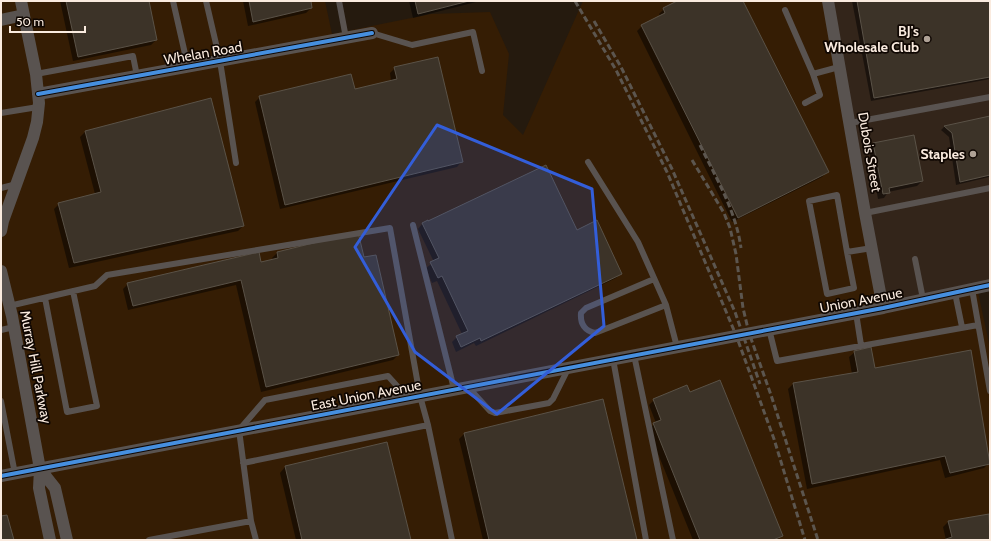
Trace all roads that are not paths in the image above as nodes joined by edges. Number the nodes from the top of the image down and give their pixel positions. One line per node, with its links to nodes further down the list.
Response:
1 (21, 1): 7 (street)
2 (173, 1): 12 (lane)
3 (206, 1): 11 (lane)
4 (339, 1): 10 (lane)
5 (828, 1): 13 (street, Dubois Street)
6 (785, 10): 16 (lane)
7 (24, 15): 8 (street); 15 (street)
8 (1, 20)
9 (372, 33): 10 (street, Whelan Road); 14 (lane)
10 (346, 38): 11 (street, Whelan Road)
11 (220, 61): 12 (street, Whelan Road); 25 (lane)
12 (188, 67): 17 (street, Whelan Road)
13 (840, 67): 16 (lane); 23 (street, Dubois Street)
14 (482, 71)
15 (36, 74): 17 (lane); 18 (street)
16 (812, 74): 20 (lane)
17 (137, 76): 18 (street, Whelan Road)
18 (38, 94): 21 (street)
19 (990, 97): 23 (lane)
20 (805, 103)
21 (38, 107): 22 (lane); 26 (street)
22 (1, 113)
23 (850, 123): 29 (street, Dubois Street)
24 (588, 162): 36 (lane)
25 (236, 163)
26 (16, 184): 27 (lane); 31 (street)
27 (1, 188)
28 (990, 188): 29 (lane)
29 (865, 213): 32 (street, Dubois Street)
30 (413, 225): 59 (lane)
31 (1, 231)
32 (872, 248): 33 (lane); 45 (street, Dubois Street)
33 (847, 252): 33 (lane)
34 (915, 259): 42 (lane)
35 (1, 271): 44 (street, Murray Hill Parkway)
36 (654, 279): 43 (lane); 43 (lane)
37 (990, 285): 38 (street, Union Avenue)
38 (972, 289): 40 (street, Union Avenue); 47 (lane)
39 (73, 291): 41 (lane); 41 (lane); 61 (lane)
40 (955, 293): 42 (street, Union Avenue); 49 (lane)
41 (45, 298): 44 (lane)
42 (923, 299): 45 (street, Union Avenue)
43 (666, 305): 54 (lane)
44 (9, 306): 48 (street, Murray Hill Parkway)
45 (883, 308): 46 (street, Union Avenue)
46 (856, 313): 50 (street, Union Avenue); 53 (lane)
47 (978, 325): 49 (lane); 60 (lane)
48 (14, 327): 51 (lane); 66 (street, Murray Hill Parkway)
49 (962, 327): 53 (lane)
50 (769, 329): 52 (street, Union Avenue); 53 (lane)
51 (1, 330)
52 (736, 335): 54 (street, East Union Avenue)
53 (861, 345)
54 (676, 347): 55 (street, East Union Avenue)
55 (634, 355): 56 (street, East Union Avenue); 76 (lane)
56 (613, 359): 57 (street, East Union Avenue); 75 (lane)
57 (568, 367): 58 (street, East Union Avenue); 58 (lane)
58 (468, 387): 59 (street, East Union Avenue)
59 (454, 389): 61 (street, East Union Avenue)
60 (990, 391)
61 (414, 397): 63 (lane); 64 (street, East Union Avenue); 64 (lane)
62 (1, 401): 67 (lane)
63 (428, 425): 65 (lane); 74 (lane)
64 (239, 430): 65 (lane); 66 (street, East Union Avenue)
65 (243, 463): 69 (lane)
66 (40, 469): 67 (street, East Union Avenue); 70 (street, Murray Hill Parkway); 71 (street, Murray Hill Parkway)
67 (15, 474): 68 (street, East Union Avenue)
68 (1, 476)
69 (251, 521): 72 (lane); 73 (lane)
70 (50, 540)
71 (67, 540)
72 (149, 540)
73 (256, 540)
74 (452, 540)
75 (646, 540)
76 (673, 540)

